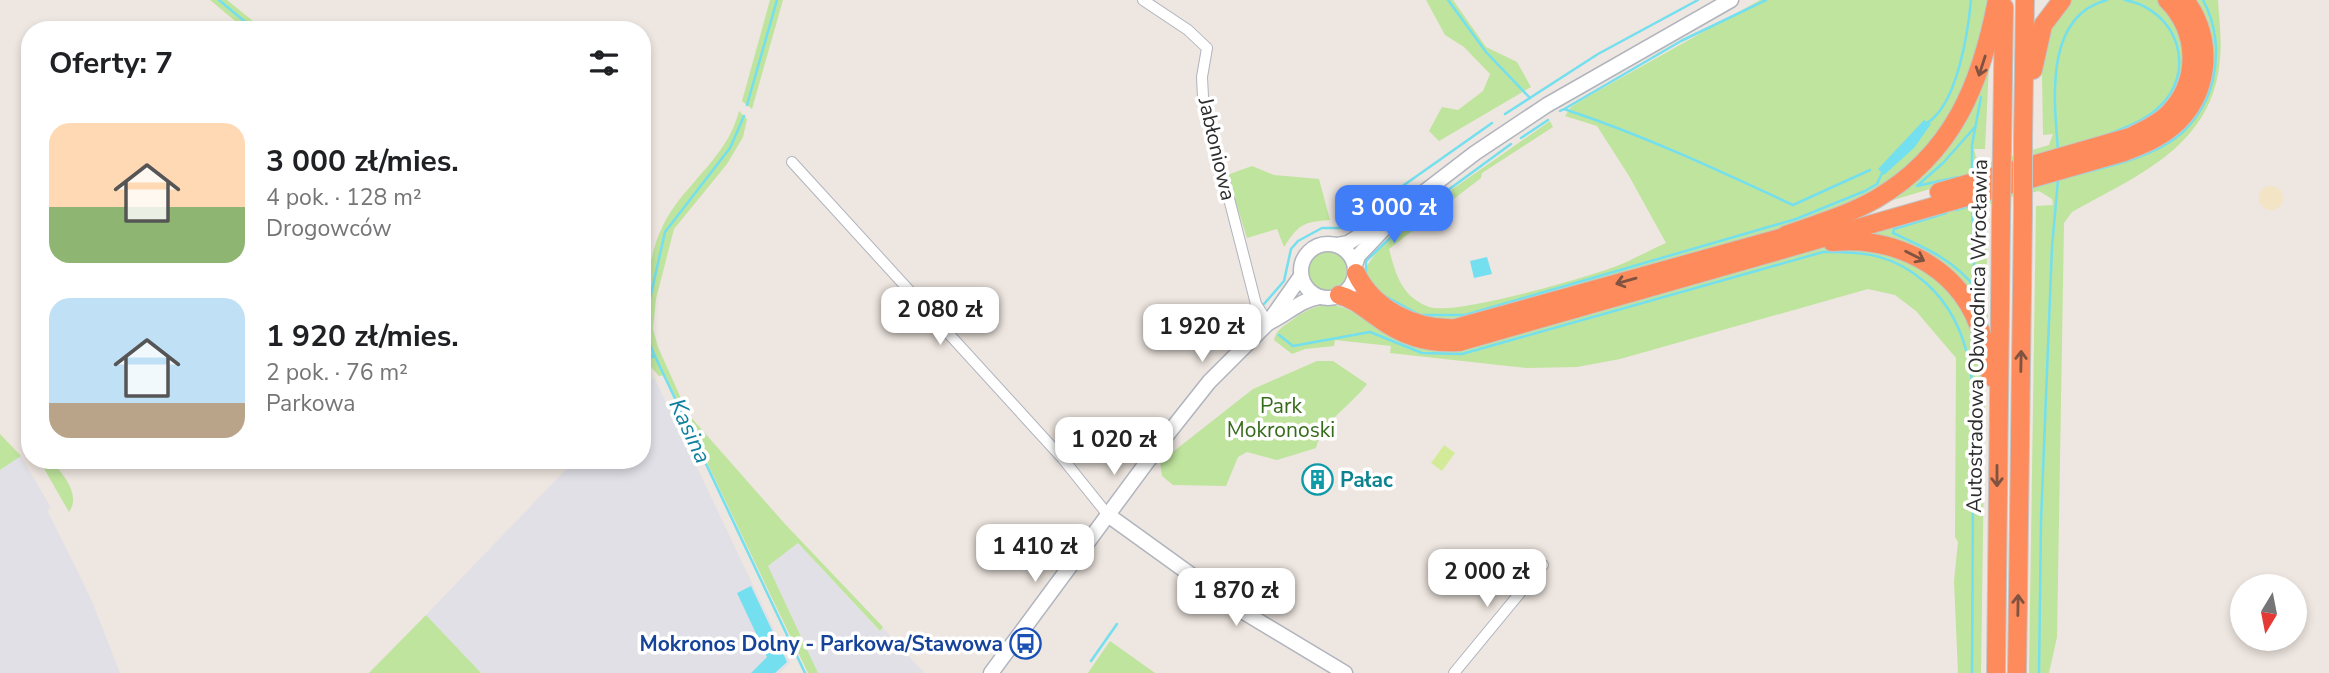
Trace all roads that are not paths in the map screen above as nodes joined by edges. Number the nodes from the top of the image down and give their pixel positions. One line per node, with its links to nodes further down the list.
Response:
1 (1143, 0): 19 (street, Jabłoniowa)
2 (1731, 0): 11 (main road)
3 (1997, 0): 12 (highway, one-way to 12)
4 (2004, 0): 20 (highway, Autostradowa Obwodnica Wrocławia, bridge)
5 (2025, 0): 9 (highway, Autostradowa Obwodnica Wrocławia)
6 (2062, 0): 9 (highway)
7 (2167, 0): 12 (highway)
8 (2185, 0): 14 (highway)
9 (2023, 118): 27 (highway, Autostradowa Obwodnica Wrocławia, one-way to 9, bridge)
10 (792, 162): 21 (street)
11 (1402, 209): 13 (main road); 15 (main road)
12 (1786, 236): 15 (highway, one-way to 15)
13 (1337, 245): 15 (main road); 16 (main road)
14 (1750, 260): 17 (highway); 20 (highway, one-way to 20)
15 (1355, 269): 17 (main road)
16 (1301, 276): 18 (main road); 19 (main road)
17 (1339, 295): 18 (main road)
18 (1319, 296): 19 (main road)
19 (1268, 323): 21 (main road)
20 (1997, 408): 26 (highway, Autostradowa Obwodnica Wrocławia, one-way to 26)
21 (1108, 515): 23 (main road); 24 (main road)
22 (1543, 565): 25 (street)
23 (991, 673)
24 (1345, 673)
25 (1454, 673)
26 (1996, 673)
27 (2017, 673)

